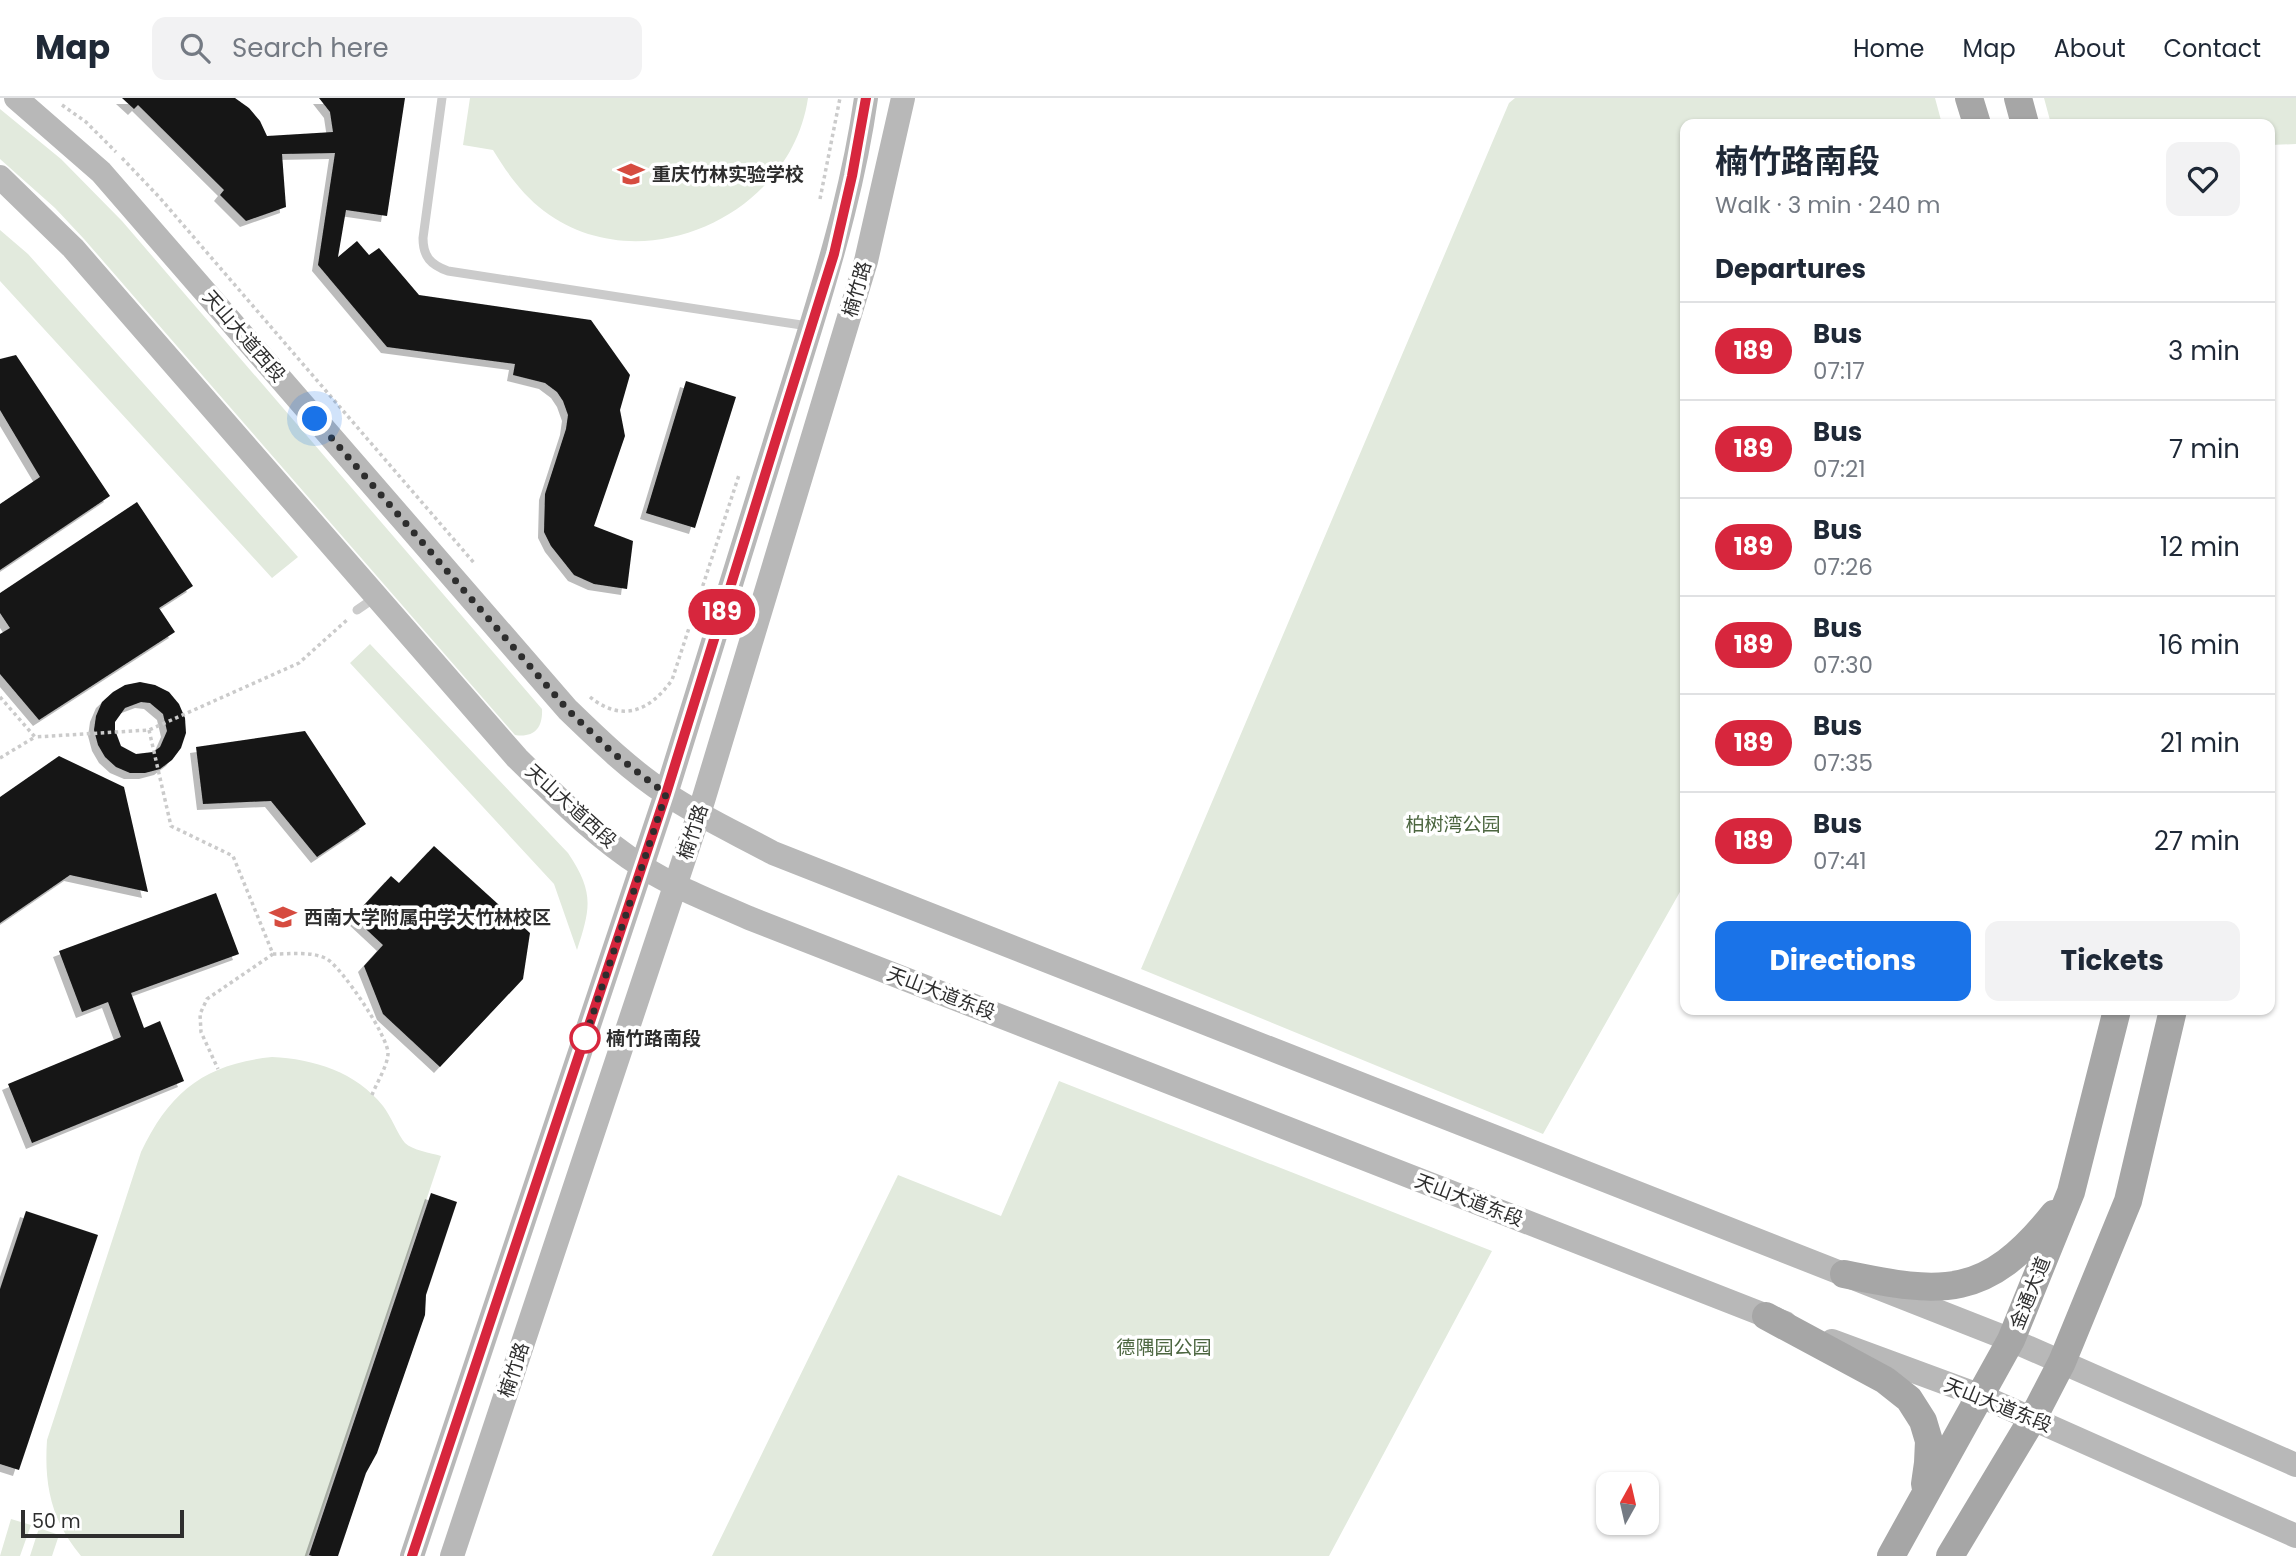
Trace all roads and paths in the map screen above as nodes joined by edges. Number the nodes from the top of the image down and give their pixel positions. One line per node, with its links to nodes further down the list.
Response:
1 (16, 98): 23 (main road, 天山大道西段)
2 (52, 98): 15 (path)
3 (442, 98): 13 (lane)
4 (840, 98): 12 (path)
5 (866, 98): 13 (main road, 楠竹路)
6 (903, 98): 24 (main road, 楠竹路)
7 (1969, 98): 9 (main road)
8 (2018, 98): 10 (main road)
9 (1975, 119)
10 (2024, 119)
11 (0, 177): 16 (main road, 天山大道西段)
12 (819, 204)
13 (811, 326): 23 (main road, 楠竹路)
14 (741, 468): 18 (path)
15 (477, 567)
16 (378, 596): 17 (lane); 25 (main road, 天山大道西段)
17 (357, 610): 20 (path)
18 (586, 693)
19 (0, 697): 21 (path)
20 (149, 730): 21 (path); 27 (path)
21 (35, 737): 22 (path)
22 (0, 758)
23 (666, 794): 24 (main road); 25 (main road, 楠竹路)
24 (699, 814): 26 (main road, 楠竹路); 33 (main road)
25 (642, 866): 26 (main road, 天山大道东段); 42 (main road, 楠竹路)
26 (675, 886): 34 (main road, 天山大道东段); 43 (main road, 楠竹路)
27 (273, 954): 30 (path); 31 (path)
28 (2116, 1015): 32 (main road, 金通大道)
29 (2172, 1015): 36 (main road)
30 (218, 1069)
31 (372, 1095)
32 (2071, 1192): 33 (main road); 35 (main road, 金通大道)
33 (1844, 1274): 35 (main road)
34 (1766, 1316): 37 (main road, 天山大道东段); 40 (main road)
35 (2011, 1340): 36 (main road); 37 (main road, 金通大道)
36 (2062, 1362): 38 (main road); 39 (main road)
37 (1980, 1396): 38 (main road, 天山大道东段); 40 (main road, 金通大道)
38 (2033, 1418): 41 (main road, 天山大道东段); 45 (main road)
39 (2296, 1465)
40 (1921, 1502): 44 (main road, 金通大道)
41 (2296, 1536)
42 (412, 1556)
43 (452, 1556)
44 (1891, 1556)
45 (1950, 1556)

